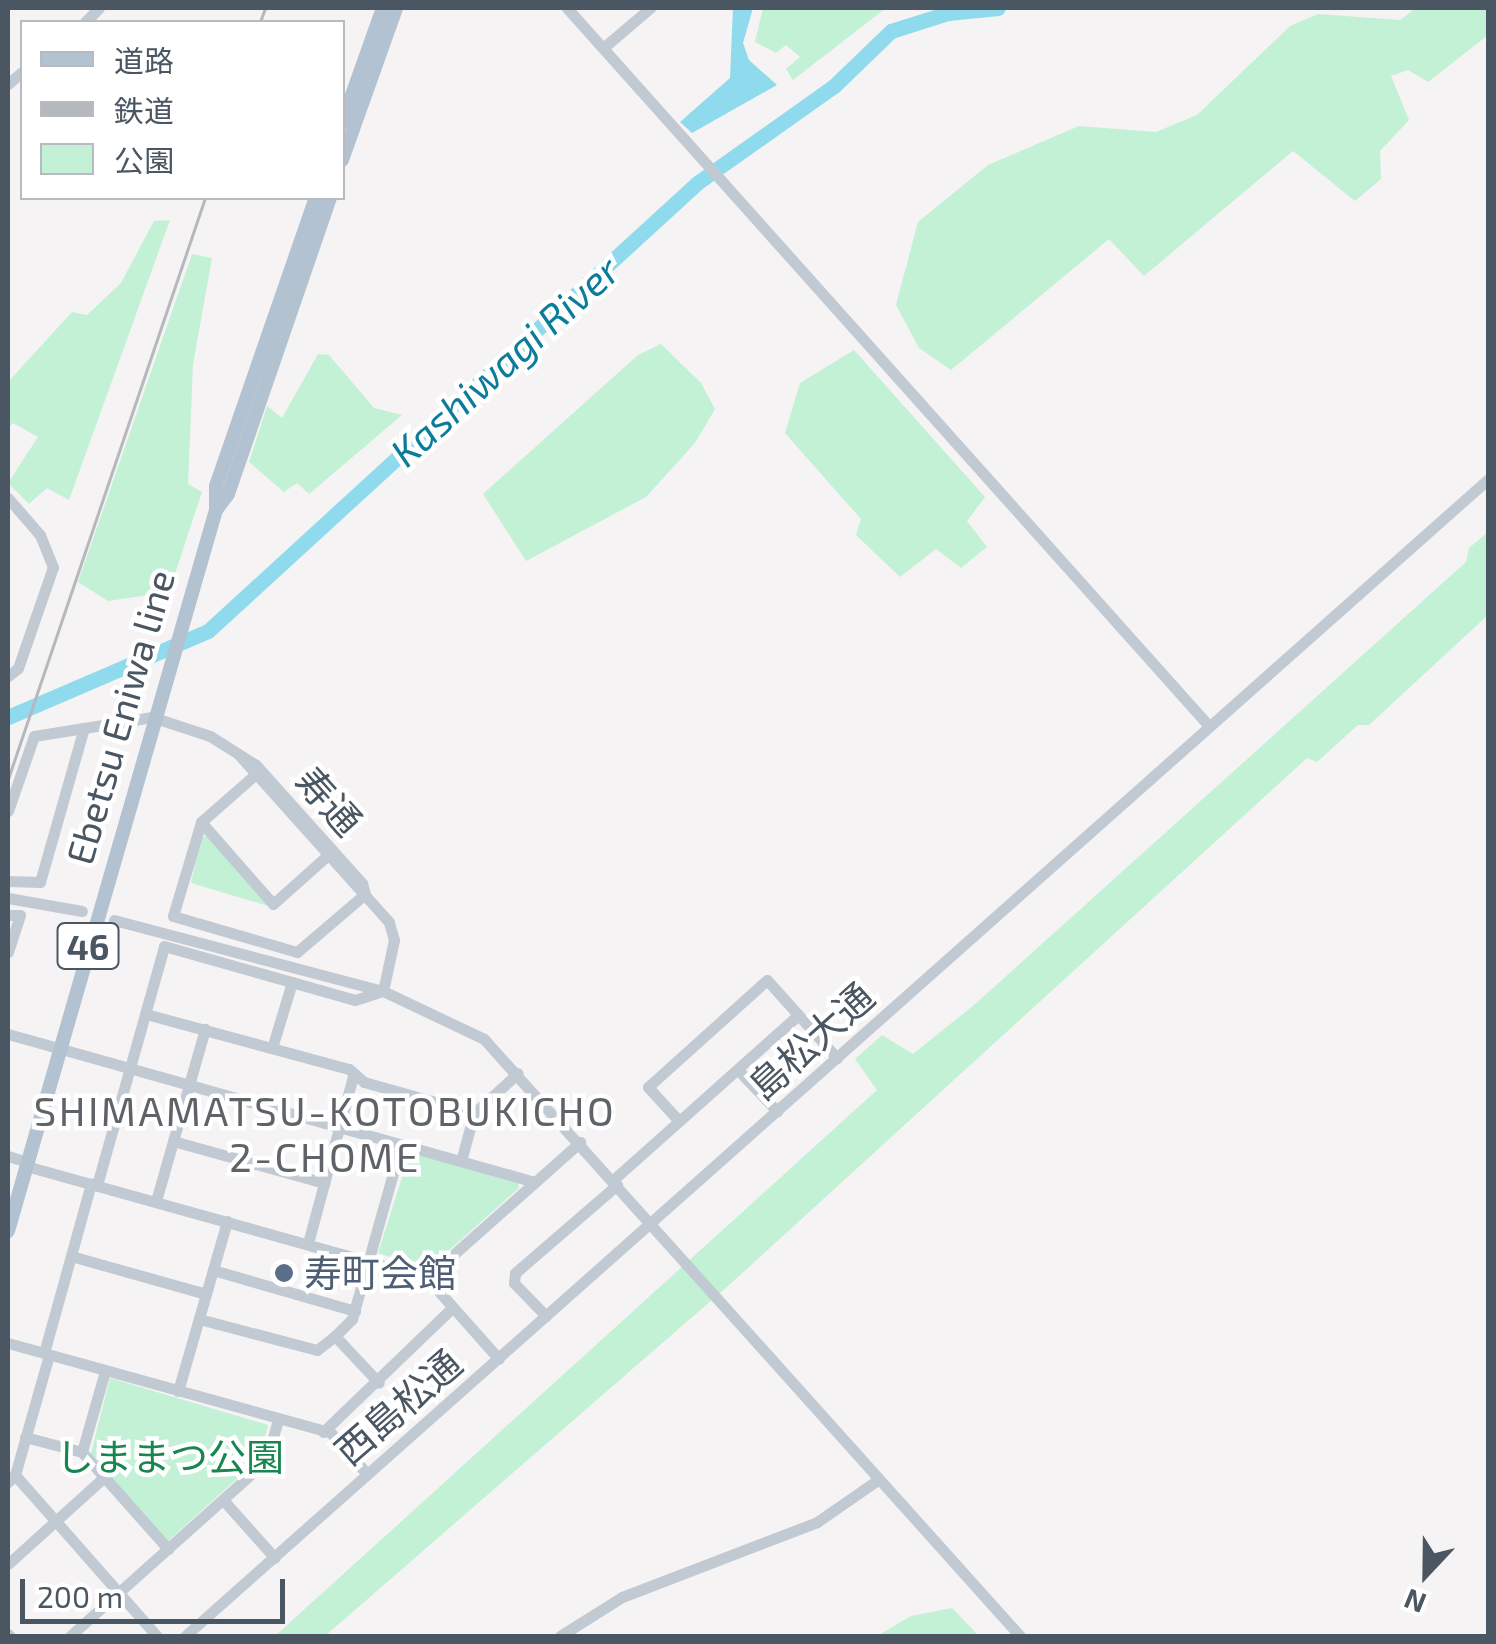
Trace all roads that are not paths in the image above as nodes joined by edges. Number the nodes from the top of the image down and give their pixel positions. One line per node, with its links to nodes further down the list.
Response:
1 (383, 8): 6 (main road)
2 (396, 8): 7 (main road)
3 (567, 8): 5 (street)
4 (650, 8): 5 (street)
5 (603, 48): 15 (street)
6 (345, 115)
7 (345, 152)
8 (315, 200): 12 (main road, Ebetsu Eniwa line / 46)
9 (329, 200): 12 (main road, Ebetsu Eniwa line / 46)
10 (1488, 479): 15 (street, 島松大通)
11 (8, 498): 13 (street)
12 (216, 510): 14 (main road, Ebetsu Eniwa line / 46)
13 (8, 676)
14 (152, 716): 16 (street); 17 (street, 寿通); 34 (main road, Ebetsu Eniwa line / 46)
15 (1209, 726): 36 (street, 島松大通)
16 (84, 728): 18 (street); 21 (street)
17 (257, 773): 19 (street); 20 (street, 寿通)
18 (8, 811)
19 (201, 822): 20 (street); 22 (street)
20 (330, 854): 22 (street, 寿通)
21 (8, 882)
22 (364, 894): 29 (street, 寿通)
23 (8, 898): 24 (street)
24 (82, 911)
25 (8, 915): 27 (street)
26 (114, 920): 29 (street)
27 (8, 952)
28 (292, 982): 29 (street); 30 (street); 35 (street)
29 (383, 991): 40 (street)
30 (146, 1014): 32 (street); 37 (street)
31 (798, 1015): 36 (street); 38 (street); 44 (street)
32 (205, 1029): 35 (street); 41 (street)
33 (8, 1034): 34 (street)
34 (59, 1048): 37 (street); 51 (main road, Ebetsu Eniwa line / 46)
35 (272, 1048): 39 (street)
36 (837, 1058): 42 (street, 島松大通)
37 (131, 1069): 41 (street); 55 (street)
38 (738, 1070): 42 (street); 44 (street)
39 (354, 1073): 43 (street); 45 (street)
40 (518, 1073): 43 (street); 47 (street)
41 (188, 1085): 45 (street); 46 (street)
42 (777, 1111): 58 (street, 島松大通)
43 (474, 1113): 50 (street)
44 (679, 1122): 53 (street)
45 (339, 1128): 48 (street); 54 (street)
46 (173, 1142): 54 (street); 56 (street)
47 (580, 1142): 52 (street); 53 (street)
48 (401, 1144): 50 (street); 62 (street)
49 (8, 1156): 51 (street)
50 (461, 1162): 52 (street)
51 (27, 1164): 55 (street); 59 (main road, Ebetsu Eniwa line / 46)
52 (535, 1182): 64 (street)
53 (615, 1182): 58 (street); 68 (street)
54 (324, 1183): 60 (street)
55 (94, 1184): 56 (street); 61 (street)
56 (156, 1201): 57 (street)
57 (227, 1221): 60 (street); 63 (street)
58 (651, 1223): 68 (street, 西島松通); 84 (street)
59 (8, 1232)
60 (308, 1243): 62 (street)
61 (71, 1256): 65 (street); 72 (street)
62 (368, 1260): 64 (street); 67 (street)
63 (213, 1270): 65 (street); 67 (street)
64 (428, 1278): 66 (street)
65 (206, 1294): 69 (street)
66 (453, 1307): 73 (street); 75 (street)
67 (354, 1311): 70 (street)
68 (546, 1316): 73 (street, 西島松通)
69 (199, 1318): 70 (street); 76 (street)
70 (334, 1336): 75 (street)
71 (8, 1343): 72 (street)
72 (46, 1354): 74 (street); 79 (street)
73 (498, 1359): 81 (street, 西島松通)
74 (105, 1371): 76 (street); 80 (street)
75 (379, 1383): 78 (street)
76 (178, 1391): 77 (street)
77 (278, 1420): 78 (street); 85 (street)
78 (323, 1432): 81 (street)
79 (25, 1436): 80 (street); 82 (street)
80 (82, 1452): 83 (street)
81 (367, 1474): 88 (street, 西島松通)
82 (11, 1479): 86 (street)
83 (102, 1479): 86 (street); 87 (street)
84 (879, 1479): 94 (street); 95 (street)
85 (224, 1501): 87 (street); 88 (street)
86 (56, 1521): 89 (street); 90 (street)
87 (168, 1549): 90 (street)
88 (275, 1558): 93 (street, 西島松通)
89 (8, 1564)
90 (119, 1594): 91 (street); 92 (street)
91 (70, 1636)
92 (157, 1636)
93 (185, 1636)
94 (560, 1636)
95 (1020, 1636)

